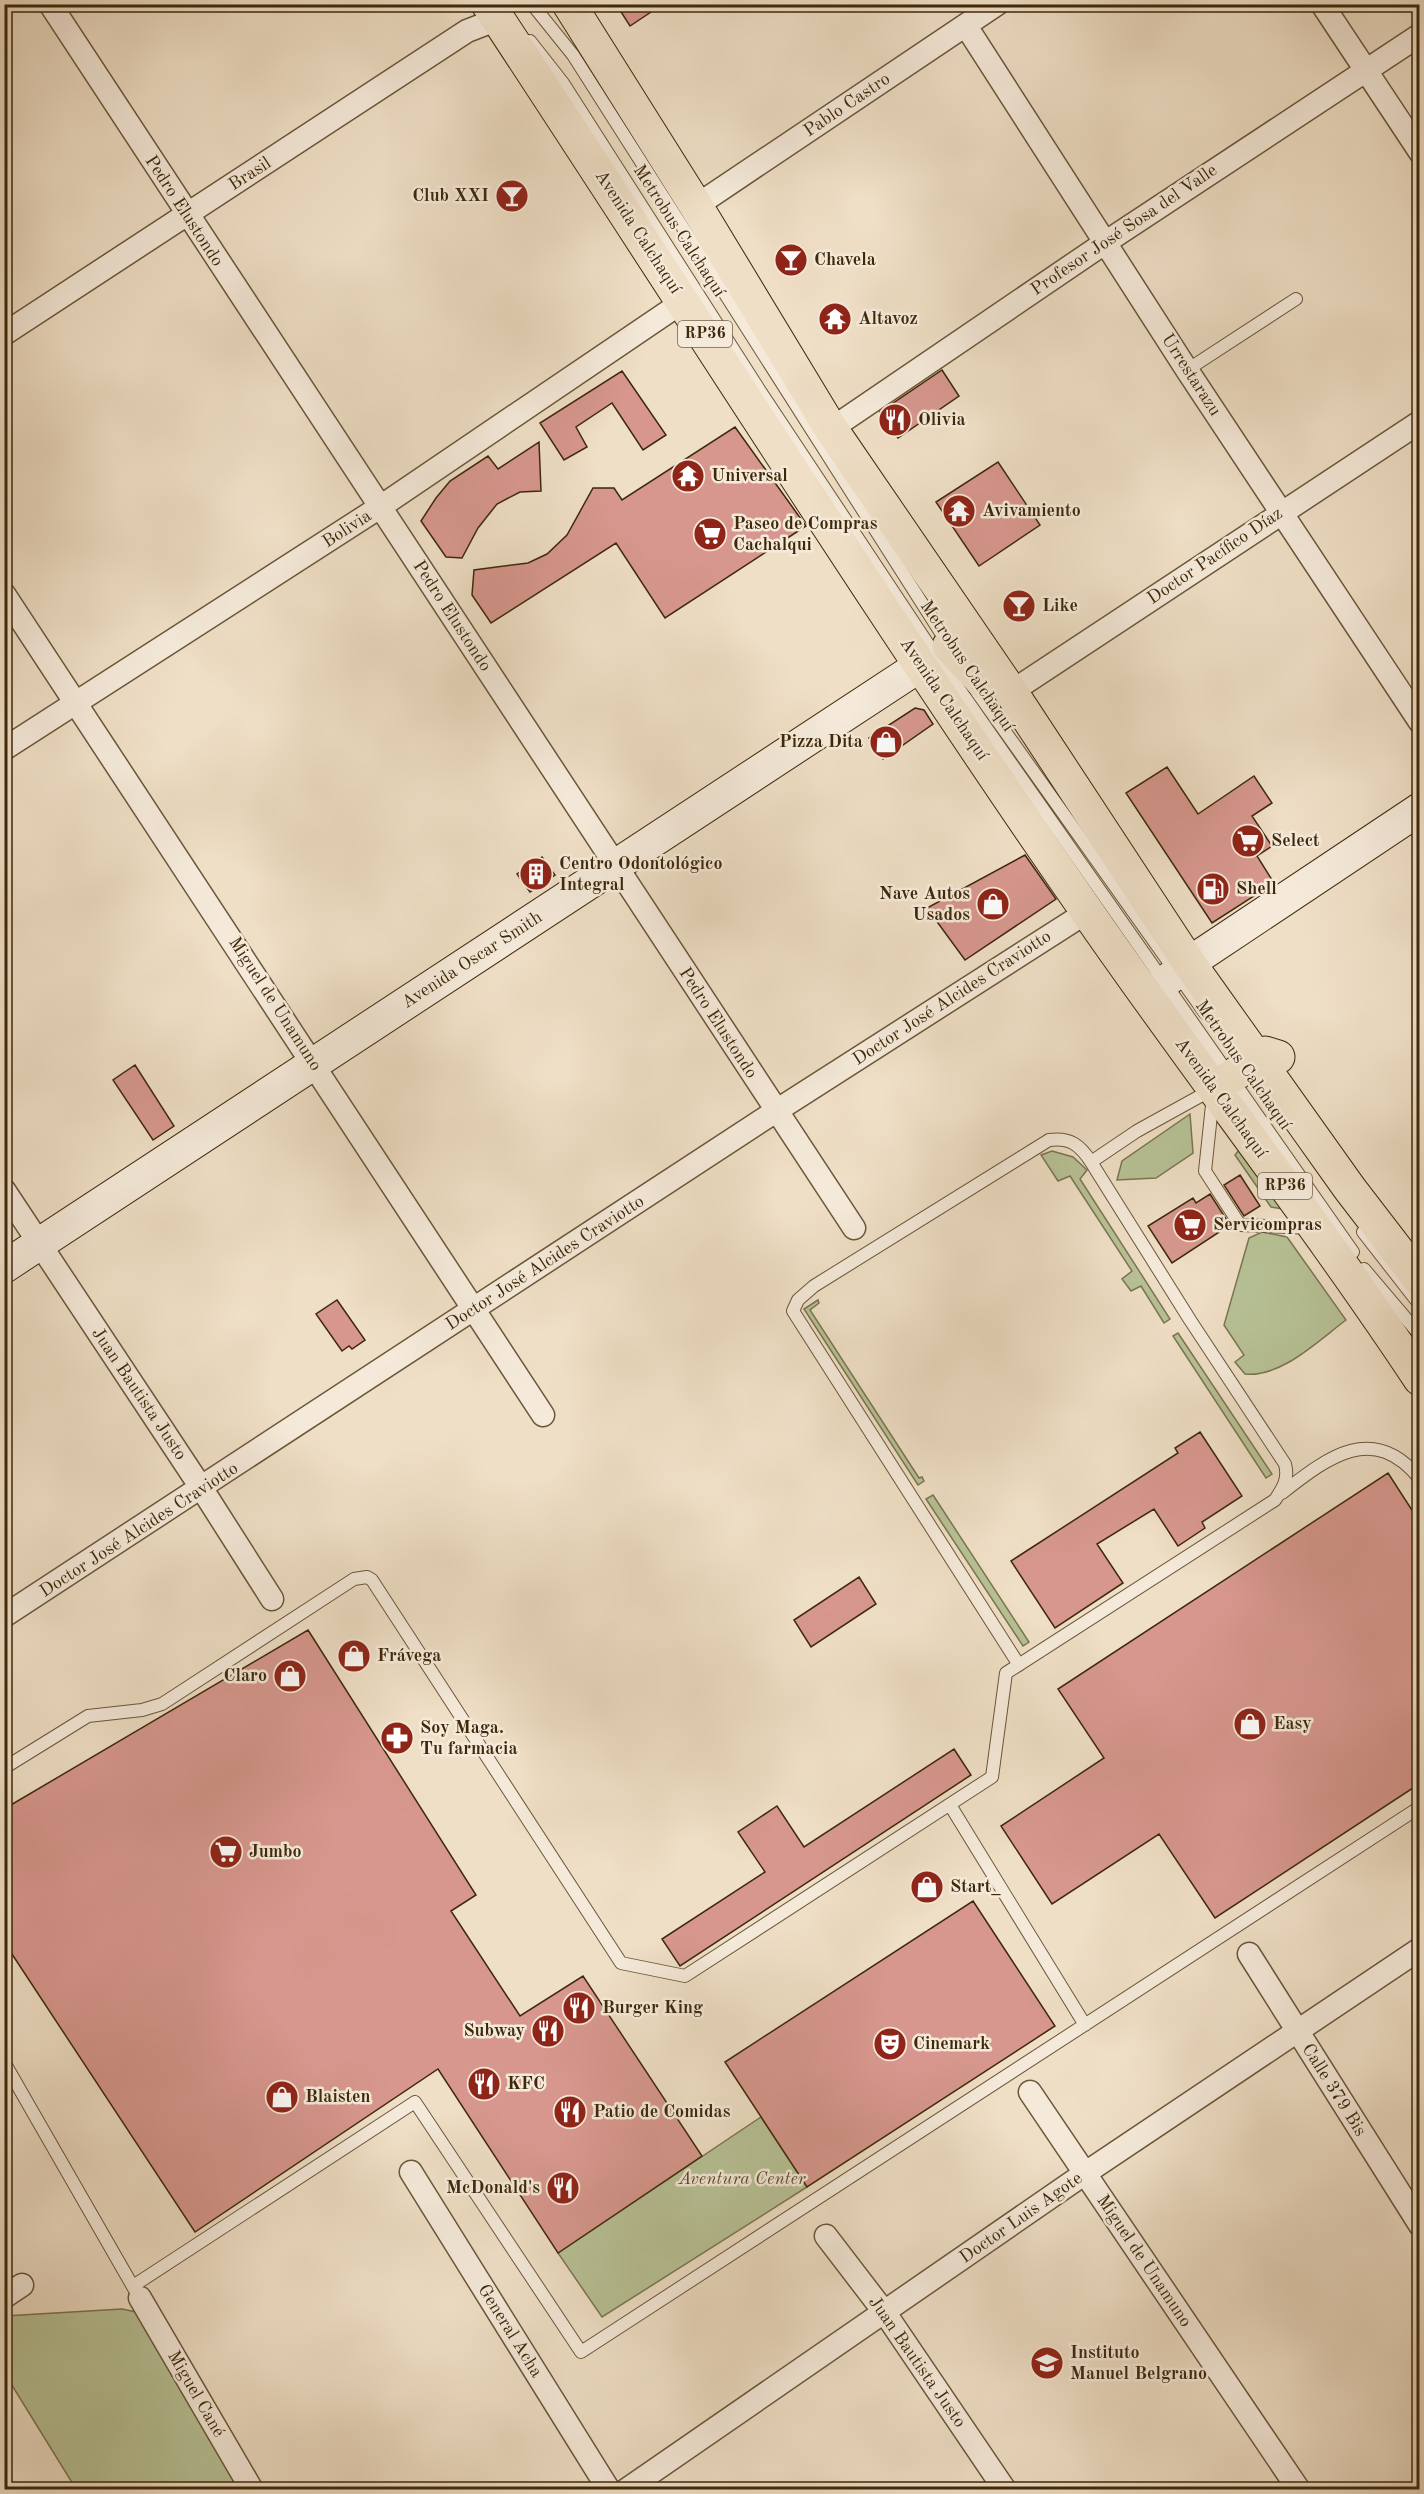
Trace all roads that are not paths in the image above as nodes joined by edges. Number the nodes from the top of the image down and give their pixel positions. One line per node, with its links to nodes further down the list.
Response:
1 (50, 4): 12 (street, Pedro Elustondo)
2 (532, 4): 23 (lane, Metrobus Calchaquí)
3 (569, 4): 11 (main road, Avenida Calchaquí / RP36)
4 (997, 4): 7 (street, Pablo Castro)
5 (1322, 4): 9 (street)
6 (505, 15): 12 (street, Brasil); 15 (main road, Avenida Calchaquí / RP36); 23 (lane, Metrobus Calchaquí)
7 (966, 26): 11 (street, Pablo Castro); 13 (street, Urrestarazu)
8 (1419, 35): 9 (street, Profesor José Sosa del Valle)
9 (1365, 70): 10 (street); 13 (street, Profesor José Sosa del Valle)
10 (1419, 152)
11 (696, 206): 19 (main road, Avenida Calchaquí / RP36)
12 (186, 216): 16 (street, Brasil); 20 (street, Pedro Elustondo)
13 (1106, 242): 17 (street, Urrestarazu); 19 (street, Profesor José Sosa del Valle)
14 (1296, 299): 17 (lane)
15 (684, 301): 20 (street, Bolivia); 23 (main road, Avenida Calchaquí / RP36)
16 (4, 334)
17 (1187, 370): 21 (street, Urrestarazu)
18 (1419, 422): 21 (street, Doctor Pacífico Díaz)
19 (831, 429): 23 (main road, Avenida Calchaquí / RP36)
20 (380, 507): 25 (street, Bolivia); 30 (street, Pedro Elustondo)
21 (1281, 512): 24 (street, Doctor Pacífico Díaz); 26 (street, Urrestarazu)
22 (4, 594): 25 (street, Miguel de Unamuno)
23 (943, 649): 24 (main road, Avenida Calchaquí / RP36); 29 (main road); 30 (main road, Avenida Oscar Smith); 31 (main road, Avenida Calchaquí / RP36); 32 (lane, Metrobus Calchaquí)
24 (1011, 692): 29 (main road, Avenida Calchaquí / RP36)
25 (76, 702): 27 (street, Bolivia); 34 (street, Miguel de Unamuno)
26 (1419, 722)
27 (4, 749)
28 (1419, 809): 32 (main road)
29 (1104, 836): 32 (main road, Avenida Calchaquí / RP36)
30 (616, 866): 34 (main road, Avenida Oscar Smith); 36 (street, Pedro Elustondo)
31 (1087, 912): 32 (main road, Avenida Calchaquí / RP36); 36 (street, Doctor José Alcides Craviotto)
32 (1169, 979): 33 (lane, Metrobus Calchaquí); 35 (main road, Avenida Calchaquí / RP36); 35 (main road, Avenida Calchaquí / RP36)
33 (1210, 1020)
34 (314, 1064): 42 (main road, Avenida Oscar Smith); 46 (street, Miguel de Unamuno)
35 (1239, 1069): 37 (lane); 41 (main road, Avenida Calchaquí / RP36); 41 (lane); 43 (main road); 47 (lane, Metrobus Calchaquí)
36 (776, 1111): 40 (street, Pedro Elustondo); 46 (street, Doctor José Alcides Craviotto)
37 (1092, 1162): 52 (lane); 55 (lane)
38 (4, 1190): 42 (street, Juan Bautista Justo)
39 (1353, 1218): 45 (lane)
40 (854, 1228)
41 (1315, 1228): 48 (main road, Avenida Calchaquí / RP36)
42 (40, 1244): 44 (main road, Avenida Oscar Smith); 51 (street, Juan Bautista Justo)
43 (1418, 1263)
44 (4, 1267)
45 (1419, 1305)
46 (475, 1308): 49 (street, Miguel de Unamuno); 51 (street, Doctor José Alcides Craviotto)
47 (1419, 1335)
48 (1419, 1379)
49 (543, 1415)
50 (1419, 1479): 52 (lane)
51 (202, 1489): 53 (street, Juan Bautista Justo); 54 (street, Doctor José Alcides Craviotto)
52 (1275, 1500): 55 (lane)
53 (272, 1599)
54 (4, 1616)
55 (1019, 1665): 57 (lane)
56 (4, 1768): 57 (lane)
57 (950, 1805): 61 (lane)
58 (1419, 1808): 61 (lane)
59 (1419, 1949): 62 (street, Doctor Luis Agote)
60 (1250, 1953): 62 (street, Calle 379 Bis)
61 (1085, 2025): 69 (lane)
62 (1296, 2031): 66 (street, Doctor Luis Agote); 67 (street, Calle 379 Bis)
63 (4, 2062): 69 (lane)
64 (1030, 2092): 66 (street, Miguel de Unamuno)
65 (411, 2172): 72 (street, General Acha)
66 (1084, 2174): 70 (street, Doctor Luis Agote); 75 (street, Miguel de Unamuno)
67 (1419, 2225)
68 (826, 2236): 70 (street, Juan Bautista Justo)
69 (136, 2292): 71 (street, Miguel Cané)
70 (885, 2313): 73 (street, Doctor Luis Agote); 74 (street, Juan Bautista Justo)
71 (252, 2490)
72 (609, 2490)
73 (626, 2490)
74 (1005, 2490)
75 (1299, 2490)

